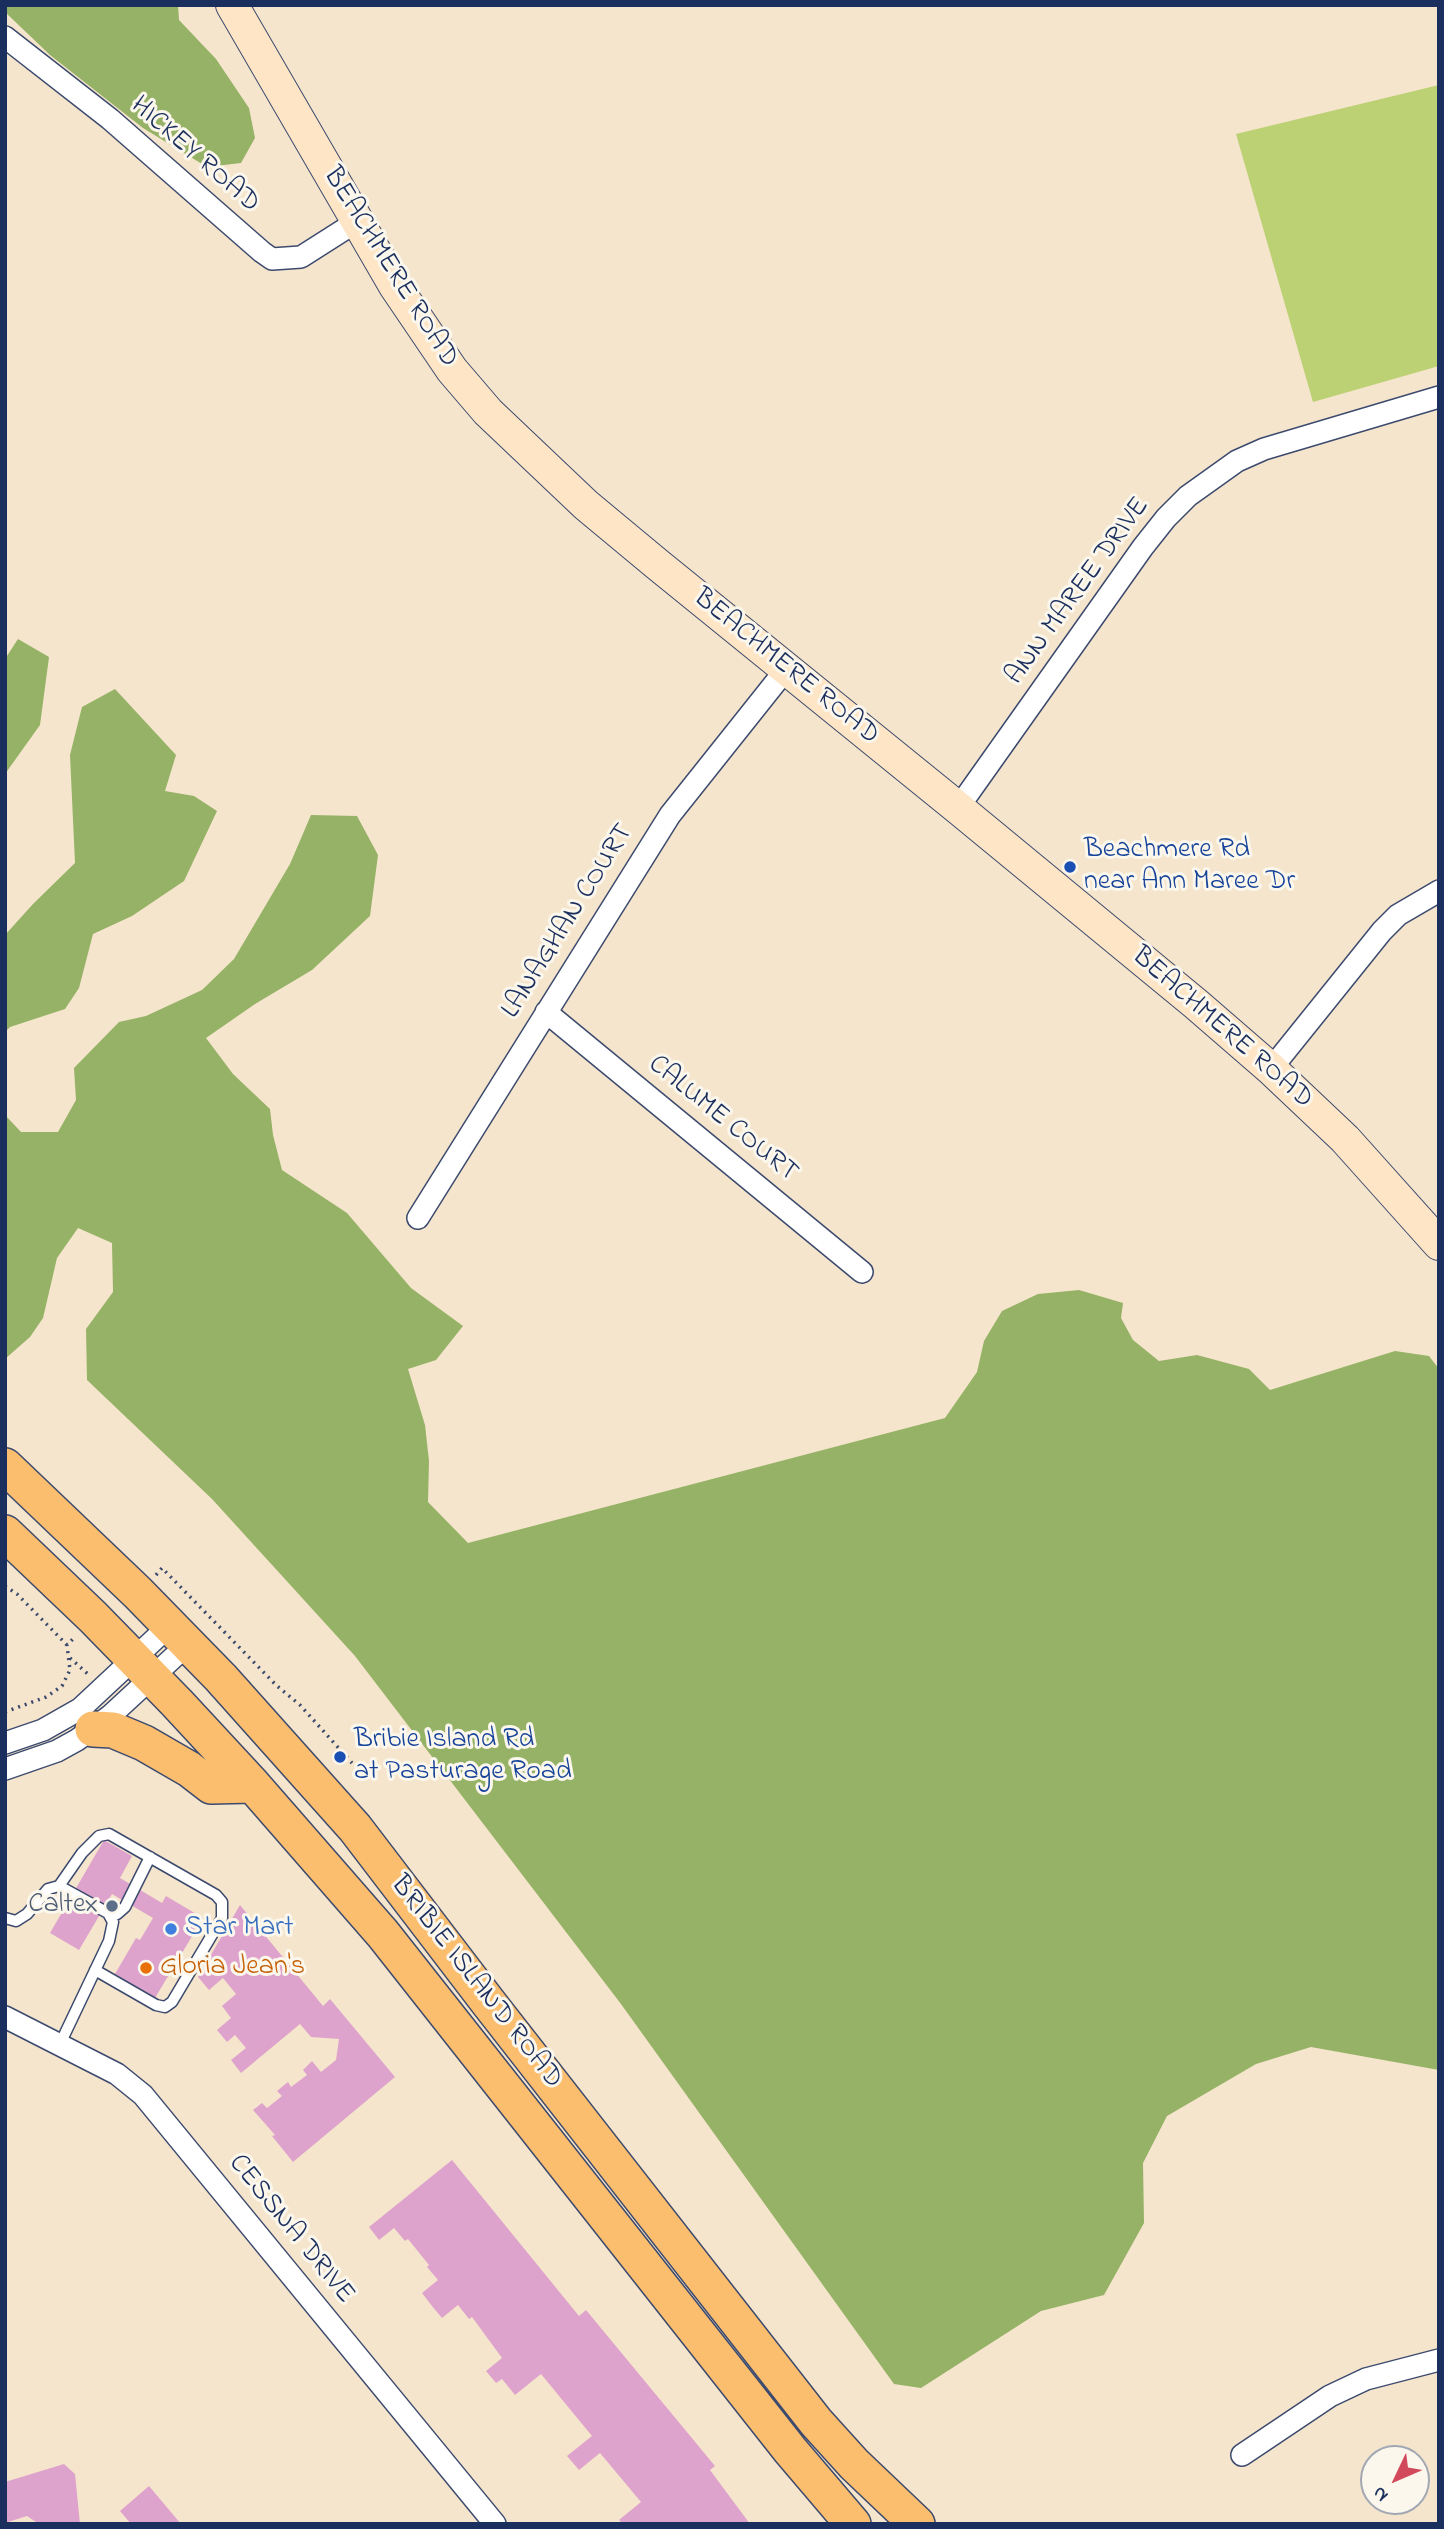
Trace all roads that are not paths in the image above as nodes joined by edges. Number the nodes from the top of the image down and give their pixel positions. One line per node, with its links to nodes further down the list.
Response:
1 (232, 5): 3 (main road, BEACHMERE ROAD)
2 (5, 37): 3 (street, HICKEY ROAD)
3 (356, 222): 5 (main road, BEACHMERE ROAD)
4 (1439, 397): 6 (street, ANN MAREE DRIVE)
5 (787, 668): 6 (main road, BEACHMERE ROAD); 8 (street, LANAGHAN COURT)
6 (958, 808): 9 (main road, BEACHMERE ROAD)
7 (1439, 891): 9 (street)
8 (546, 1012): 10 (street, LANAGHAN COURT); 12 (street, CALUME COURT)
9 (1271, 1069): 11 (main road, BEACHMERE ROAD)
10 (418, 1219)
11 (1439, 1244)
12 (862, 1272)
13 (5, 1466): 15 (main road, BRIBIE ISLAND ROAD)
14 (5, 1533): 16 (main road, BRIBIE ISLAND ROAD)
15 (179, 1635): 16 (street); 32 (main road, BRIBIE ISLAND ROAD)
16 (143, 1668): 17 (street); 18 (street); 20 (main road, BRIBIE ISLAND ROAD)
17 (93, 1729): 19 (street); 20 (main road)
18 (5, 1743)
19 (5, 1769)
20 (253, 1785): 31 (main road, BRIBIE ISLAND ROAD)
21 (150, 1857): 22 (lane); 23 (lane); 25 (lane)
22 (59, 1886): 23 (lane); 24 (lane)
23 (108, 1913): 25 (lane)
24 (5, 1918)
25 (95, 1970): 27 (lane)
26 (5, 2017): 27 (street, CESSNA DRIVE)
27 (60, 2044): 30 (street, CESSNA DRIVE)
28 (1439, 2360): 29 (street)
29 (1242, 2455)
30 (495, 2524)
31 (853, 2524)
32 (917, 2524)

